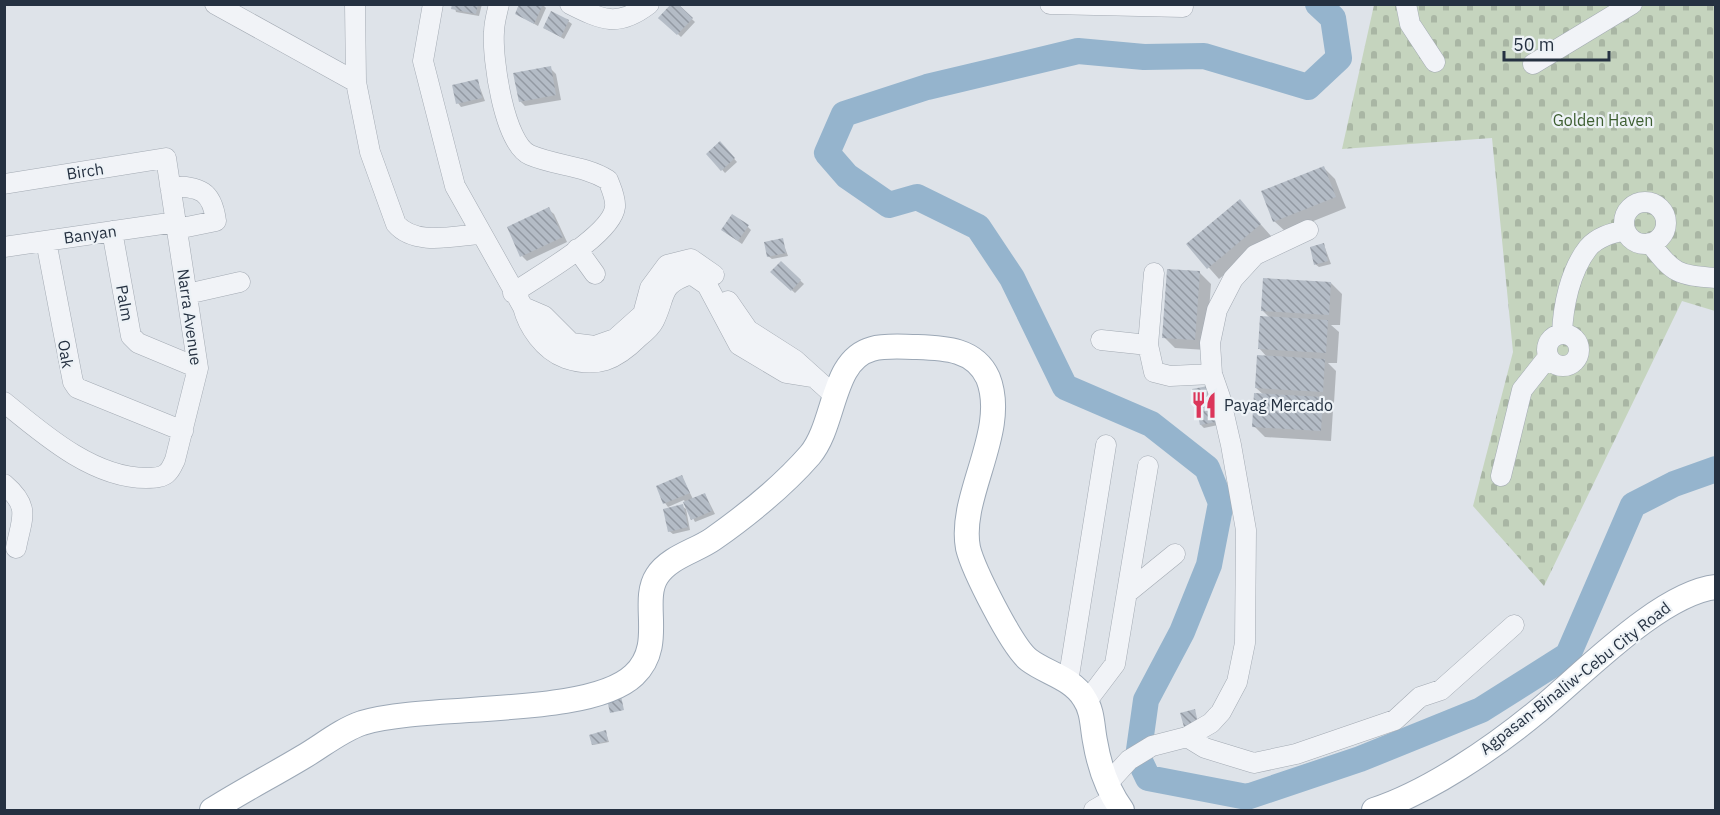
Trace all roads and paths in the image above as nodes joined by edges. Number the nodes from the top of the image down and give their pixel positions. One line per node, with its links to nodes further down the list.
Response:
1 (216, 4): 15 (street)
2 (355, 4): 15 (street)
3 (433, 4): 23 (street)
4 (499, 4): 27 (street)
5 (570, 4): 6 (street)
6 (649, 4)
7 (1050, 4): 10 (street)
8 (1406, 4): 13 (street)
9 (1632, 4): 14 (street)
10 (1080, 5): 11 (street)
11 (1143, 5): 12 (street)
12 (1183, 7)
13 (1435, 62)
14 (1533, 64)
15 (356, 82): 23 (street)
16 (166, 158): 17 (street, Birch); 18 (street, Narra Avenue)
17 (4, 184)
18 (170, 186): 19 (street, Narra Avenue); 19 (street, Banyan)
19 (176, 226): 22 (street, Banyan); 32 (street, Narra Avenue)
20 (1308, 230): 39 (street)
21 (1625, 230): 25 (street); 25 (street); 34 (street)
22 (111, 231): 24 (street, Banyan); 38 (street, Palm)
23 (480, 234): 33 (street)
24 (46, 241): 26 (street, Banyan); 42 (street, Oak)
25 (1650, 243): 30 (street)
26 (4, 247)
27 (577, 249): 29 (street); 33 (street)
28 (1154, 273): 36 (street)
29 (595, 274)
30 (1716, 278)
31 (240, 282): 32 (street)
32 (187, 294): 38 (street, Narra Avenue)
33 (518, 300): 40 (street)
34 (1562, 334): 37 (street); 37 (street)
35 (1101, 340): 36 (street)
36 (1148, 345): 39 (street)
37 (1548, 357): 45 (street)
38 (198, 369): 42 (street, Narra Avenue)
39 (1212, 374): 54 (street)
40 (835, 396): 52 (main road); 56 (main road)
41 (4, 402): 42 (street, Narra Avenue)
42 (183, 431)
43 (1106, 445): 52 (street)
44 (1148, 466): 50 (street)
45 (1500, 476)
46 (4, 484): 47 (street)
47 (16, 548)
48 (1174, 554): 50 (street)
49 (1716, 587): 57 (main road, Agpasan-Binaliw-Cebu City Road)
50 (1127, 593): 53 (street)
51 (1514, 625): 54 (street)
52 (1068, 682): 53 (main road)
53 (1087, 701): 55 (main road)
54 (1180, 738): 55 (street)
55 (1108, 793)
56 (212, 810)
57 (1374, 810)

